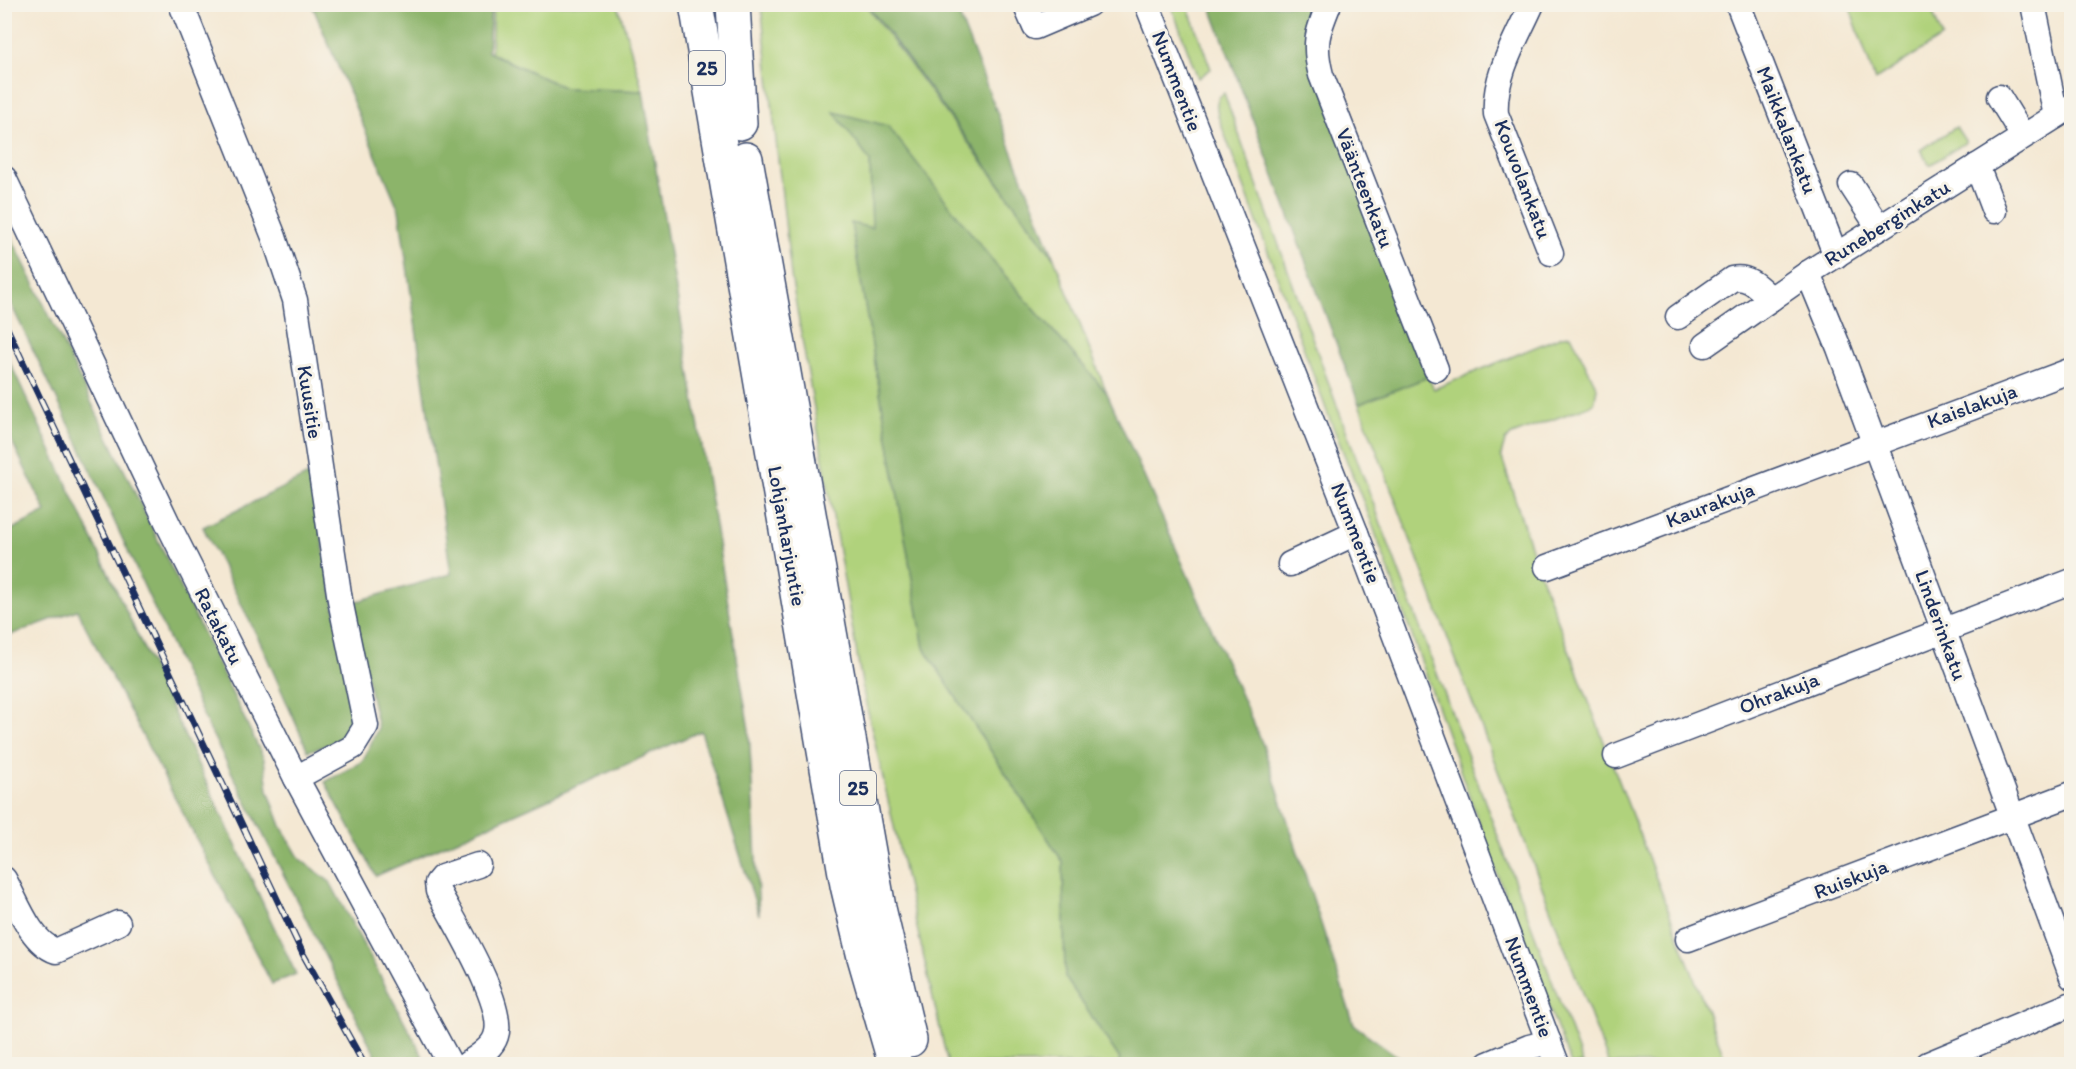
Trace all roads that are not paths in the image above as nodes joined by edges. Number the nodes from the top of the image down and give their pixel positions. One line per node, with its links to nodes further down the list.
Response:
1 (182, 4): 37 (street, Kuusitie)
2 (681, 4): 15 (highway)
3 (696, 4): 15 (highway, Lohjanharjuntie / 25)
4 (719, 4): 15 (highway, Lohjanharjuntie / 25)
5 (733, 4): 15 (highway)
6 (1025, 4): 12 (street)
7 (1147, 4): 31 (street, Nummentie)
8 (1329, 4): 28 (street, Väänteenkatu)
9 (1532, 4): 22 (street, Kouvolankatu)
10 (1738, 4): 23 (street, Maikkalankatu)
11 (2033, 4): 14 (street)
12 (1084, 6)
13 (1999, 97): 16 (street)
14 (2064, 111): 16 (street, Runeberginkatu)
15 (729, 127): 44 (highway, Lohjanharjuntie / 25); 53 (highway, Lohjanharjuntie / 25)
16 (2023, 136): 17 (street, Runeberginkatu)
17 (1977, 166): 20 (street); 21 (street, Runeberginkatu)
18 (4, 178): 37 (street, Ratakatu)
19 (1851, 185): 21 (street)
20 (1994, 211)
21 (1880, 228): 23 (street, Runeberginkatu)
22 (1551, 253)
23 (1836, 256): 24 (street, Runeberginkatu)
24 (1808, 273): 25 (street, Runeberginkatu); 30 (street, Linderinkatu)
25 (1771, 299): 26 (street); 27 (street, Runeberginkatu)
26 (1678, 316)
27 (1705, 345)
28 (1436, 369)
29 (2072, 370): 30 (street, Kaislakuja)
30 (1873, 442): 33 (street, Kaurakuja); 35 (street, Linderinkatu)
31 (1356, 533): 32 (street); 47 (street, Nummentie)
32 (1290, 564)
33 (1547, 567)
34 (2072, 581): 35 (street, Ohrakuja)
35 (1943, 631): 36 (street, Ohrakuja); 39 (street, Linderinkatu)
36 (1616, 756)
37 (296, 778): 49 (street, Ratakatu)
38 (2072, 794): 39 (street, Ruiskuja)
39 (2013, 815): 43 (street, Ruiskuja); 45 (street, Linderinkatu)
40 (478, 865): 50 (street)
41 (4, 879): 42 (street)
42 (118, 923)
43 (1688, 939)
44 (864, 957): 51 (highway); 52 (highway, Lohjanharjuntie / 25)
45 (2072, 977)
46 (2072, 1004): 55 (street)
47 (1553, 1053): 48 (street)
48 (1516, 1059): 54 (street)
49 (450, 1065)
50 (467, 1065)
51 (878, 1065)
52 (895, 1065)
53 (917, 1065)
54 (1488, 1065)
55 (1928, 1065)

